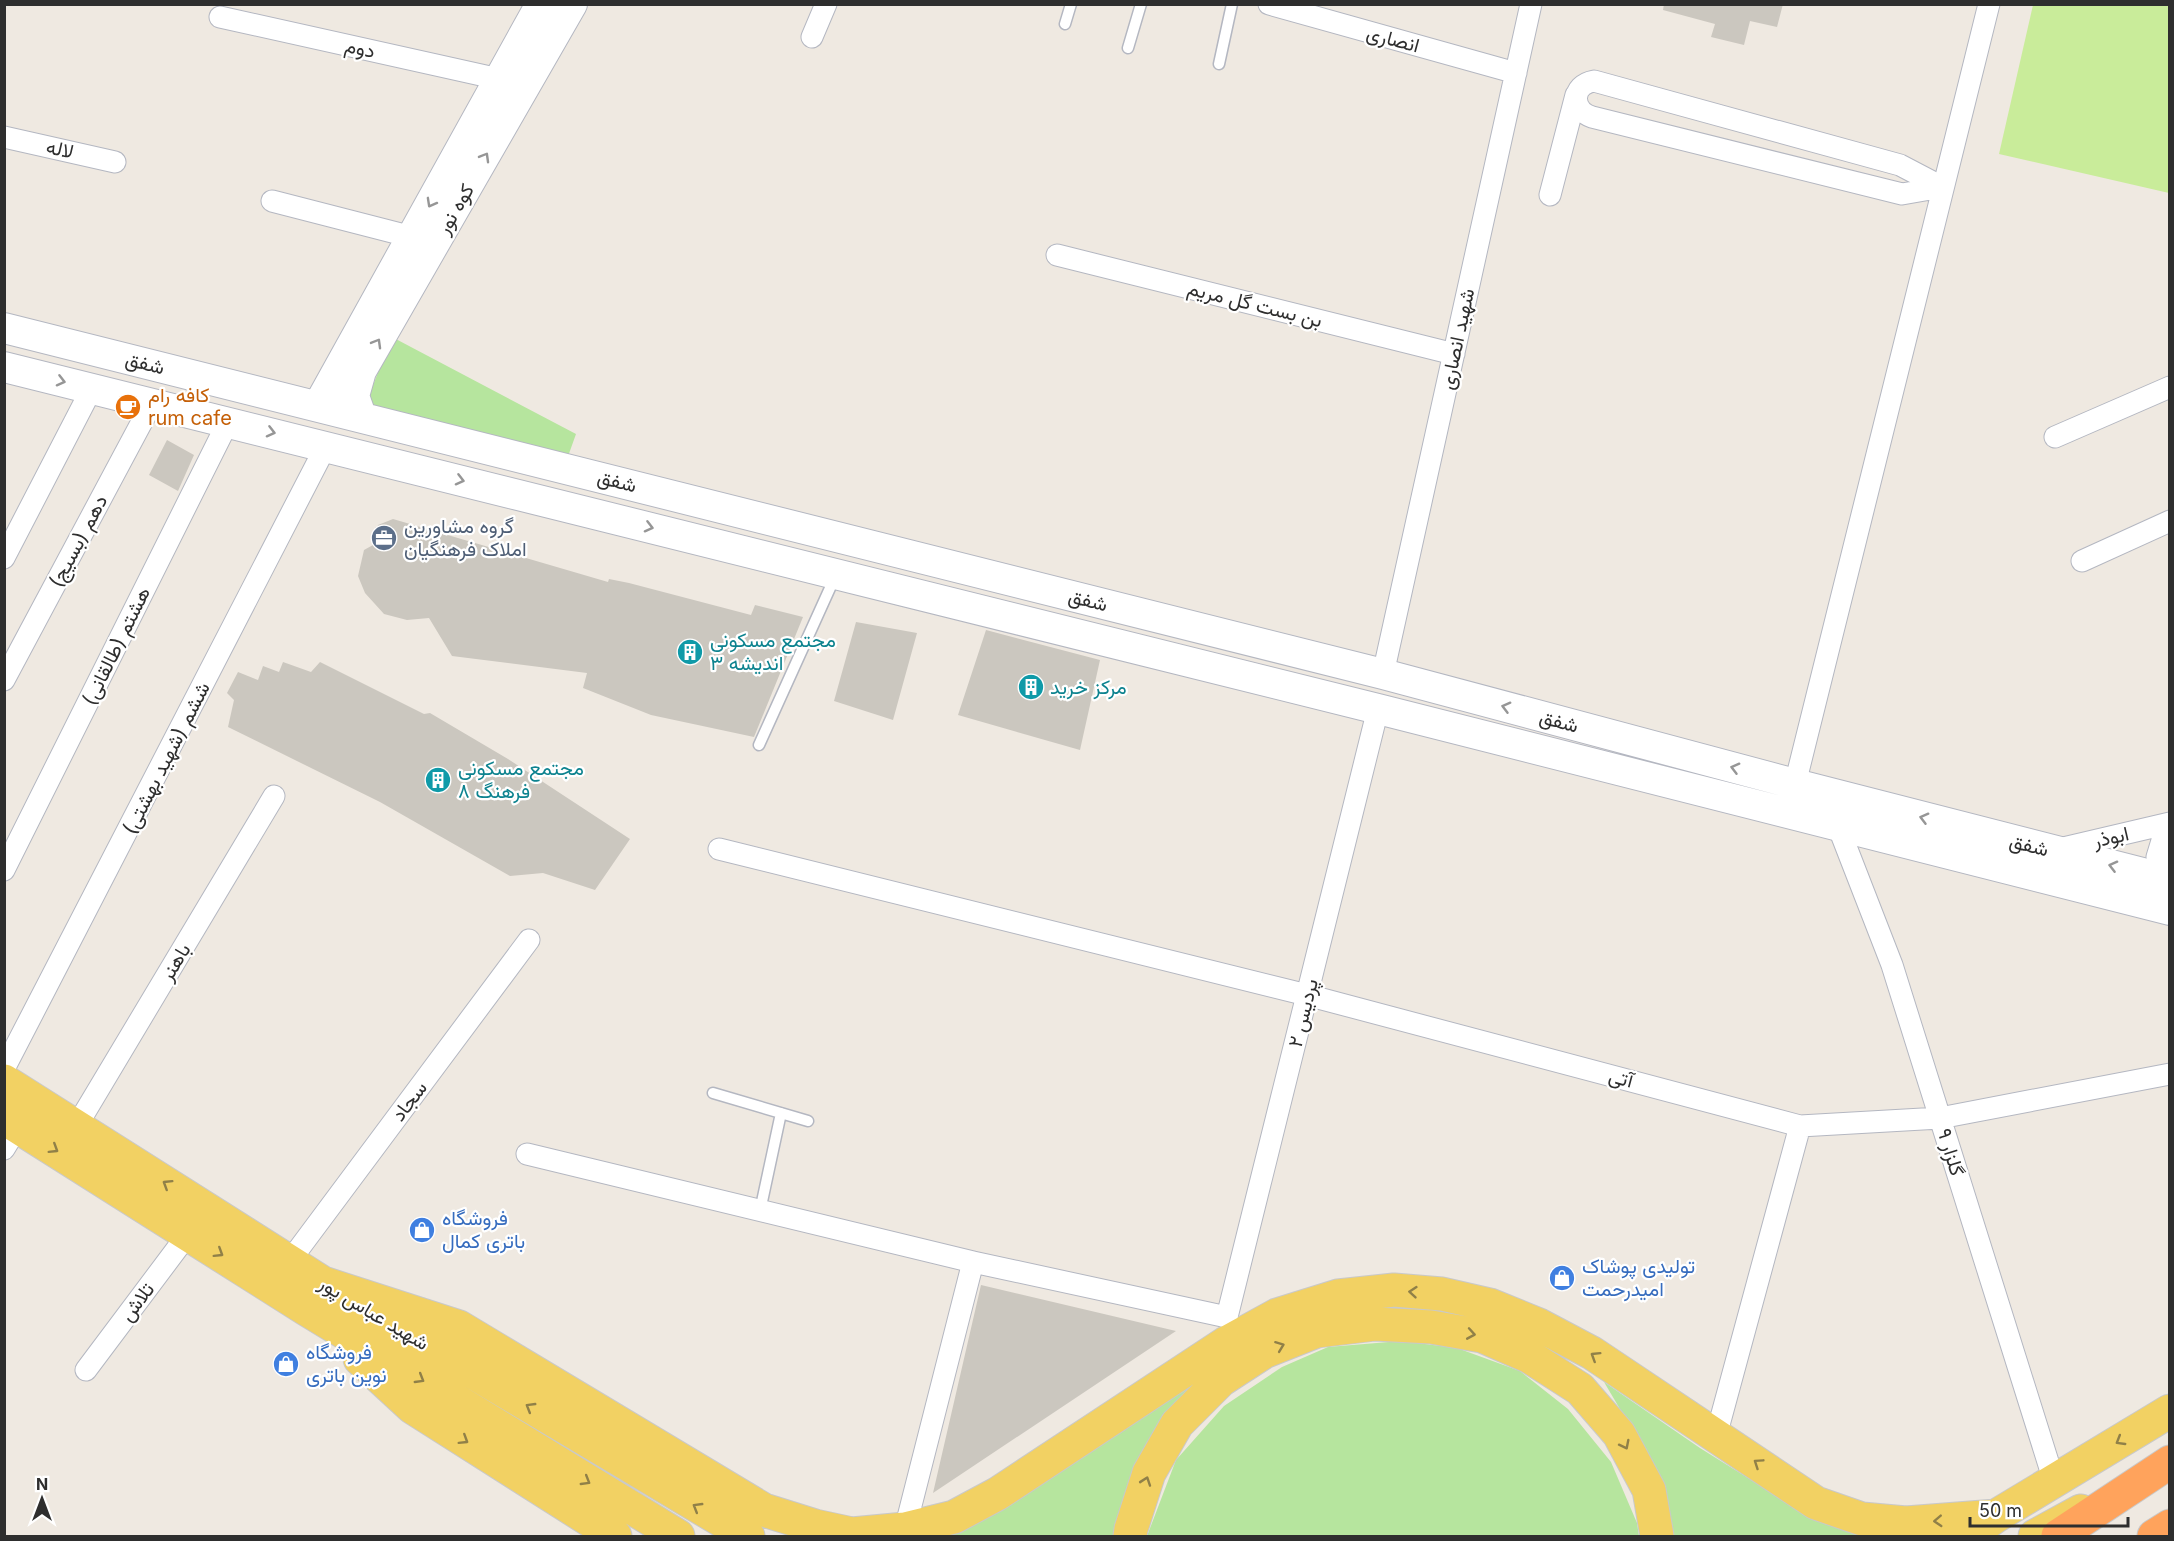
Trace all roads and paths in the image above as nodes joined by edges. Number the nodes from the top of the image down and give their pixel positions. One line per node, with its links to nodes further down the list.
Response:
1 (541, 4): 16 (main road, کوه نور)
2 (572, 4): 30 (main road, کوه نور, one-way to 2)
3 (826, 4): 12 (street)
4 (1071, 4): 11 (lane)
5 (1141, 4): 13 (lane)
6 (1232, 4): 14 (lane)
7 (1269, 4): 15 (street, انصاری)
8 (1531, 4): 15 (street, شهید انصاری)
9 (1989, 4): 20 (street)
10 (220, 17): 16 (street, دوم)
11 (1065, 24)
12 (812, 37)
13 (1128, 48)
14 (1219, 64)
15 (1516, 73): 26 (street, شهید انصاری)
16 (500, 79): 23 (main road, کوه نور, one-way to 23)
17 (1576, 95): 20 (street); 20 (street); 21 (street)
18 (4, 137): 19 (street, لاله)
19 (116, 162)
20 (1942, 187): 43 (street)
21 (1550, 195)
22 (272, 201): 23 (street)
23 (412, 237): 30 (main road, کوه نور)
24 (1057, 255): 26 (street, بن بست گل مریم)
25 (4, 328): 30 (main road, شفق)
26 (1454, 354): 39 (street, شهید انصاری)
27 (4, 367): 29 (main road, شفق, one-way to 29)
28 (2169, 387): 33 (street)
29 (92, 388): 31 (main road, شفق); 36 (street)
30 (342, 398): 39 (main road, شفق)
31 (152, 403): 32 (main road, شفق); 40 (street, دهم (بسیج))
32 (228, 422): 34 (main road, شفق, one-way to 34); 49 (street, هشتم (طالقانی))
33 (2055, 437)
34 (326, 446): 38 (main road, شفق, one-way to 38); 55 (street, ششم (شهید بهشتی))
35 (2169, 521): 37 (street)
36 (4, 558)
37 (2082, 561)
38 (837, 574): 41 (main road, شفق); 42 (lane)
39 (1383, 674): 43 (main road, شفق, one-way to 39)
40 (4, 680)
41 (1378, 709): 46 (main road, شفق); 54 (street, پردیس ۲)
42 (759, 745)
43 (1796, 784): 48 (main road, شفق, one-way to 43)
44 (274, 796): 63 (street, باهنر)
45 (2168, 823): 48 (street, ابوذر); 50 (street)
46 (1838, 826): 52 (main road, شفق); 60 (street, گلزار ۹)
47 (718, 849): 54 (street, آتی)
48 (2052, 851): 51 (main road, شفق, one-way to 48)
49 (4, 870)
50 (2169, 875)
51 (2169, 880)
52 (2169, 910)
53 (529, 940): 68 (street, سجاد)
54 (1307, 995): 62 (street, آتی); 69 (street, پردیس ۲)
55 (4, 1069)
56 (2169, 1074): 60 (street, آتی)
57 (4, 1081): 63 (main road, شهید عباس پور)
58 (713, 1093): 59 (lane)
59 (781, 1113): 61 (lane); 66 (lane)
60 (1940, 1118): 62 (street, آتی); 75 (street, گلزار ۹)
61 (808, 1121)
62 (1800, 1126): 73 (street)
63 (76, 1127): 68 (main road, شهید عباس پور, one-way to 63)
64 (9, 1131): 67 (main road, شهید عباس پور, one-way to 67)
65 (527, 1154): 66 (street)
66 (760, 1211): 69 (street)
67 (189, 1234): 70 (main road, شهید عباس پور, one-way to 70); 71 (street, تلاش)
68 (289, 1262): 70 (main road, شهید عباس پور)
69 (973, 1262): 78 (street)
70 (315, 1296): 78 (main road); 79 (main road, one-way to 79); 80 (main road, شهید عباس پور, one-way to 80); 81 (main road, شهید عباس پور, one-way to 70)
71 (87, 1370)
72 (2169, 1411): 75 (main road, one-way to 75)
73 (1716, 1436): 76 (main road, one-way to 73); 78 (main road, one-way to 78)
74 (2165, 1465): 85 (main road); 86 (highway)
75 (2054, 1481): 76 (main road)
76 (1996, 1516): 84 (main road)
77 (2169, 1526): 87 (highway)
78 (905, 1529)
79 (615, 1536)
80 (678, 1536)
81 (748, 1536)
82 (1130, 1536): 83 (main road, one-way to 83)
83 (1657, 1536)
84 (1967, 1536)
85 (2035, 1536)
86 (2058, 1536)
87 (2154, 1536)

